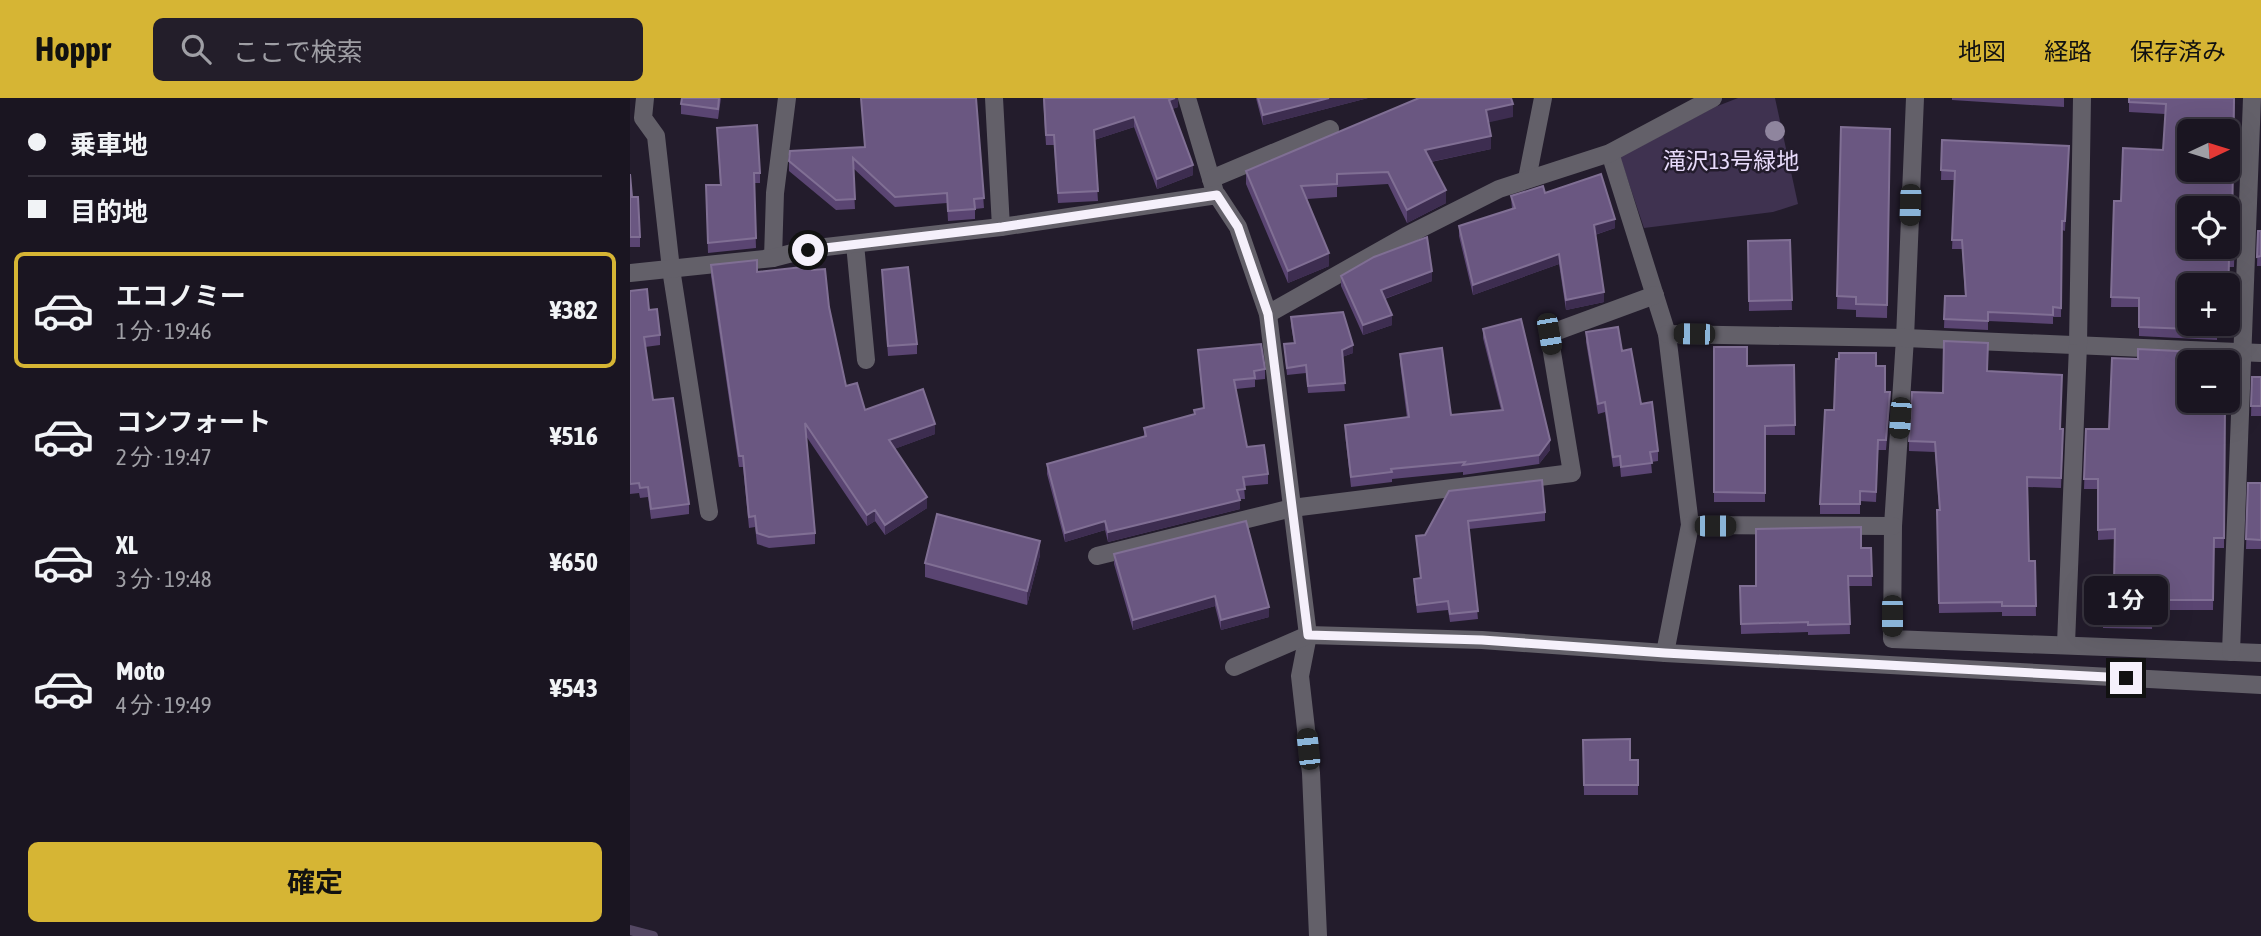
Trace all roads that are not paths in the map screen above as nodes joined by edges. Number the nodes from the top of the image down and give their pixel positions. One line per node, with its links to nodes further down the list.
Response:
1 (645, 98): 18 (street)
2 (787, 98): 17 (street)
3 (994, 98): 15 (street)
4 (1187, 98): 14 (street)
5 (1543, 98): 13 (street)
6 (1713, 98): 12 (street)
7 (1914, 98): 23 (street)
8 (2082, 98): 24 (street)
9 (2252, 98): 11 (street)
10 (1329, 129): 14 (street)
11 (2256, 135): 25 (street)
12 (1610, 153): 13 (street); 20 (street)
13 (1527, 179): 21 (street)
14 (1214, 187): 15 (street); 21 (street)
15 (1002, 227): 16 (street)
16 (855, 244): 17 (street); 27 (street)
17 (773, 258): 18 (street)
18 (671, 269): 19 (street); 29 (street)
19 (630, 273)
20 (1656, 295): 22 (street); 28 (street)
21 (1268, 314): 28 (street)
22 (1667, 334): 23 (street); 30 (street)
23 (1905, 338): 24 (street); 31 (street)
24 (2078, 345): 25 (street); 34 (street)
25 (2241, 352): 26 (street); 35 (street)
26 (2261, 353)
27 (866, 360)
28 (1292, 508): 32 (street); 33 (street)
29 (709, 512)
30 (1690, 525): 31 (street); 36 (street)
31 (1893, 526): 34 (street)
32 (1097, 556)
33 (1308, 635): 36 (street); 38 (street); 40 (street)
34 (2066, 644): 35 (street)
35 (2231, 652): 37 (street)
36 (1665, 653): 39 (street)
37 (2261, 653)
38 (1234, 667)
39 (2261, 685)
40 (1318, 936)

